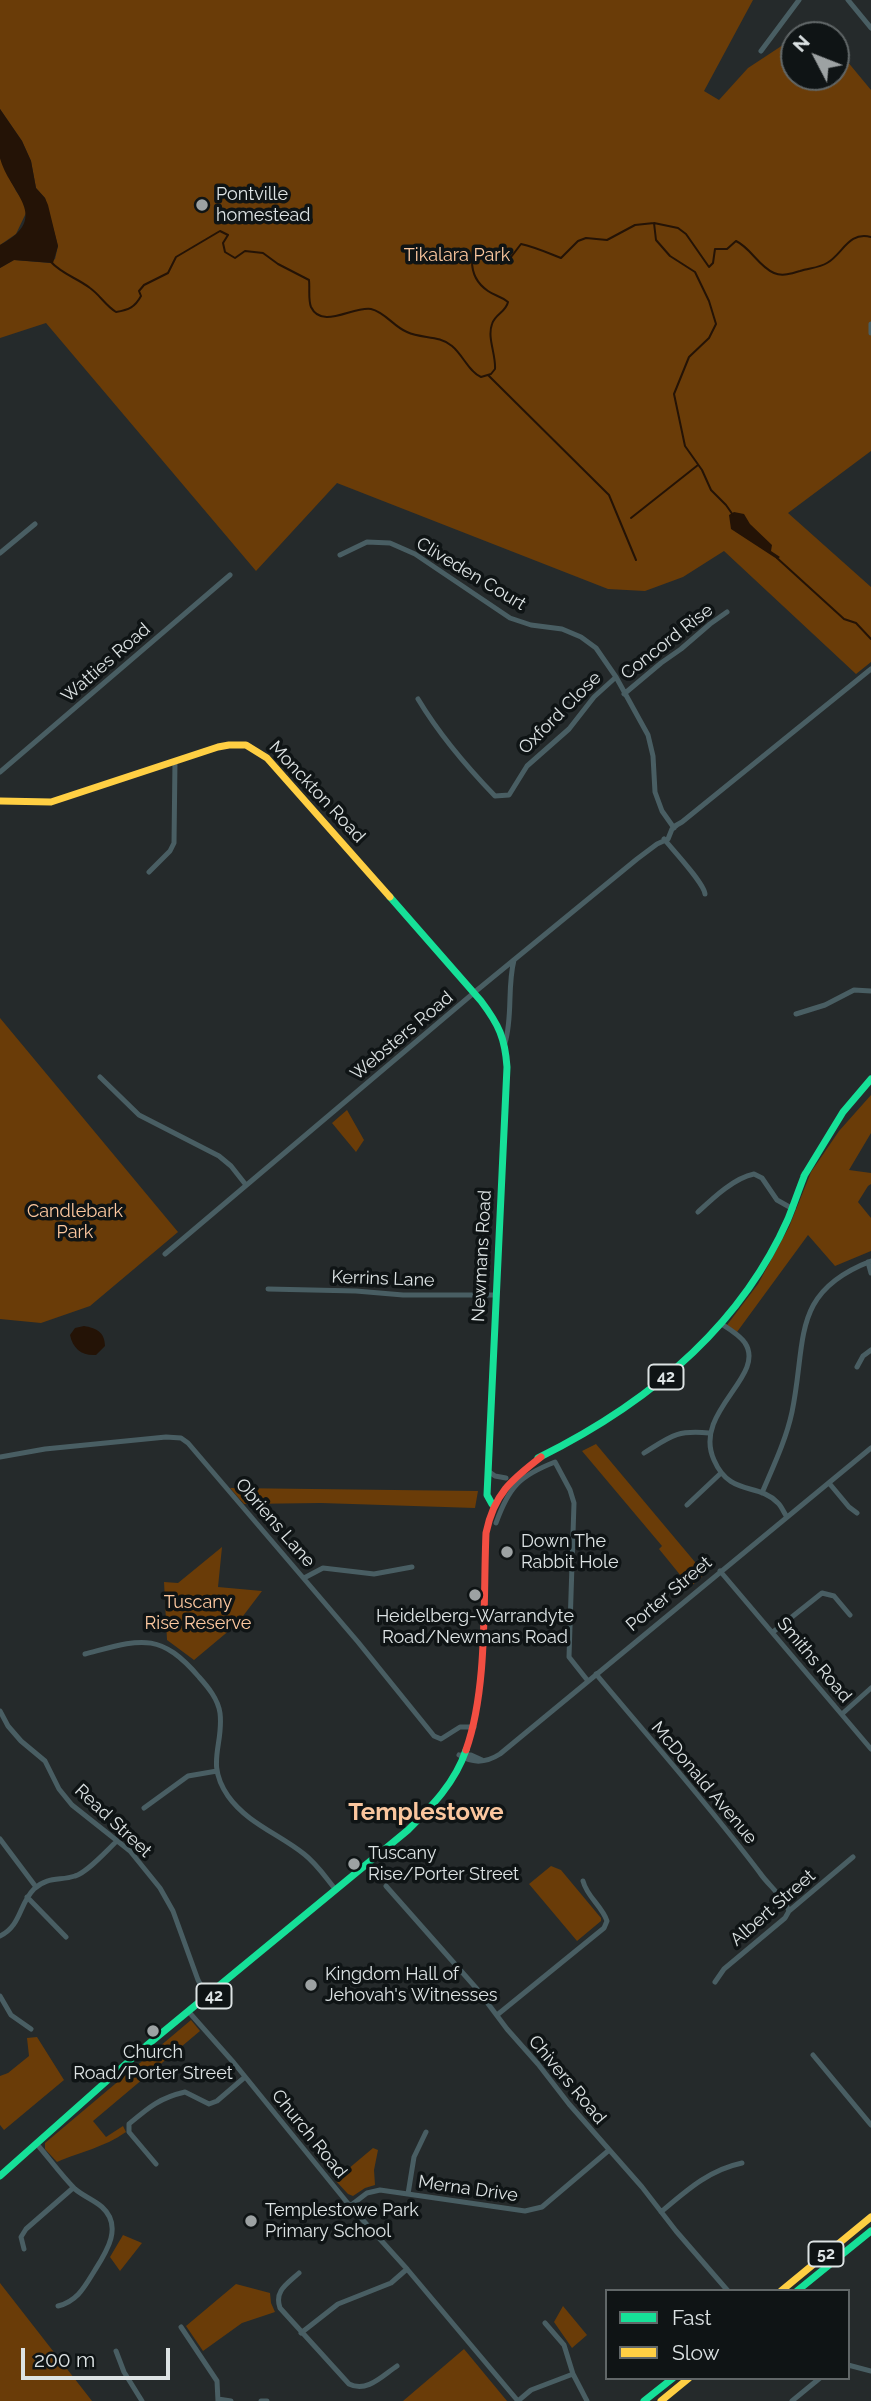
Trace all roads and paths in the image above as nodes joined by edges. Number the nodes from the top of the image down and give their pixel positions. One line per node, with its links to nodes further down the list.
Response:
1 (799, 0): 6 (street)
2 (848, 0): 4 (street)
3 (871, 14): 4 (street)
4 (864, 19): 5 (street)
5 (871, 29)
6 (776, 32): 7 (street); 8 (street)
7 (780, 38)
8 (761, 51)
9 (871, 324): 10 (street)
10 (871, 333)
11 (35, 524): 12 (street)
12 (0, 553)
13 (340, 555): 17 (street, Cliveden Court)
14 (230, 575): 21 (street, Watties Road)
15 (727, 612): 18 (street, Concord Rise)
16 (871, 669): 23 (street, Websters Road)
17 (616, 677): 18 (street, Cliveden Court); 19 (street, Oxford Close)
18 (624, 694): 23 (street, Cliveden Court)
19 (418, 699)
20 (175, 761): 22 (main road, Monckton Road); 25 (street); 31 (main road, Monckton Road)
21 (0, 772)
22 (0, 802)
23 (674, 826): 24 (street, Websters Road)
24 (663, 841): 26 (street); 27 (street, Websters Road)
25 (149, 872)
26 (705, 894)
27 (514, 960): 28 (street, Websters Road); 29 (street, Newmans Road)
28 (500, 971): 29 (street); 31 (street, Websters Road)
29 (510, 974): 33 (street, Newmans Road)
30 (871, 991): 32 (street)
31 (475, 993): 33 (main road, Newmans Road); 38 (street, Websters Road)
32 (796, 1014)
33 (505, 1043): 45 (main road, Newmans Road)
34 (100, 1077): 38 (street)
35 (871, 1079): 37 (main road, 42)
36 (871, 1086): 37 (main road, 42)
37 (834, 1126): 39 (main road, 42)
38 (246, 1185): 41 (street, Websters Road)
39 (791, 1208): 40 (street); 46 (main road, 42)
40 (698, 1212)
41 (165, 1254)
42 (870, 1262): 43 (street); 58 (street)
43 (871, 1273)
44 (268, 1289): 45 (street, Kerrins Lane)
45 (496, 1295): 54 (main road, Newmans Road)
46 (720, 1323): 49 (street); 53 (main road, 42)
47 (871, 1350): 48 (street)
48 (857, 1367)
49 (709, 1433): 51 (street); 55 (street)
50 (871, 1448): 57 (street, Porter Street)
51 (644, 1453)
52 (0, 1457): 66 (street, Obriens Lane)
53 (541, 1457): 56 (main road, 42); 59 (main road, 42)
54 (488, 1471): 56 (street); 59 (main road, Newmans Road)
55 (721, 1472): 58 (street); 60 (street)
56 (506, 1478): 59 (main road, 42)
57 (829, 1483): 61 (street); 62 (street, Porter Street)
58 (762, 1493): 62 (street)
59 (491, 1502): 75 (main road, Newmans Road / 42)
60 (687, 1505)
61 (857, 1513)
62 (787, 1517): 65 (street, Porter Street)
63 (496, 1523): 71 (street)
64 (412, 1567): 66 (street)
65 (722, 1570): 68 (street, Smiths Road); 70 (street, Porter Street)
66 (304, 1578): 75 (street, Obriens Lane)
67 (850, 1615): 68 (street)
68 (774, 1632): 74 (street, Smiths Road)
69 (85, 1654): 78 (street)
70 (596, 1674): 71 (street, Porter Street); 88 (street, McDonald Avenue)
71 (588, 1681): 77 (street, Porter Street)
72 (871, 1688): 74 (street)
73 (0, 1712): 81 (street, Read Street)
74 (842, 1714): 76 (street, Smiths Road)
75 (471, 1727): 77 (main road, Newmans Road / 42)
76 (871, 1749)
77 (463, 1756): 86 (main road, 42)
78 (217, 1771): 79 (street); 86 (street)
79 (144, 1808)
80 (0, 1839): 85 (street)
81 (117, 1841): 85 (street); 93 (street, Read Street)
82 (853, 1857): 88 (street, Albert Street)
83 (583, 1881): 95 (street)
84 (386, 1886): 95 (street, Chivers Road)
85 (36, 1887): 87 (street)
86 (336, 1890): 93 (main road, 42)
87 (27, 1897): 89 (street); 90 (street)
88 (789, 1911): 91 (street, Albert Street)
89 (0, 1936)
90 (66, 1937)
91 (715, 1982)
92 (0, 1996): 96 (street)
93 (208, 1998): 94 (main road, 42)
94 (190, 2013): 98 (street, Church Road); 103 (main road, 42)
95 (497, 2015): 104 (street, Chivers Road)
96 (31, 2029)
97 (813, 2055): 101 (street)
98 (245, 2077): 99 (street); 110 (street, Church Road)
99 (209, 2104): 100 (street); 106 (street)
100 (209, 2115)
101 (871, 2125)
102 (426, 2132): 109 (street)
103 (36, 2143): 107 (main road); 108 (street)
104 (608, 2151): 109 (street, Merna Drive); 111 (street, Chivers Road)
105 (742, 2163): 111 (street)
106 (156, 2164)
107 (0, 2173)
108 (74, 2188): 114 (street); 120 (street)
109 (408, 2194): 110 (street, Merna Drive)
110 (351, 2206): 115 (street, Church Road)
111 (662, 2212): 117 (street, Chivers Road)
112 (871, 2217): 118 (main road, 52)
113 (871, 2231): 119 (main road, 52)
114 (24, 2249)
115 (407, 2269): 123 (street); 137 (street, Church Road)
116 (299, 2273): 123 (street)
117 (726, 2289)
118 (783, 2289)
119 (799, 2289)
120 (58, 2306)
121 (545, 2323): 128 (street)
122 (181, 2327): 132 (street)
123 (301, 2333): 125 (street)
124 (116, 2351): 133 (street)
125 (397, 2366)
126 (850, 2366): 127 (street)
127 (871, 2371)
128 (573, 2374): 137 (street); 138 (street)
129 (670, 2380): 139 (main road)
130 (688, 2380): 140 (main road)
131 (818, 2380): 141 (street)
132 (218, 2400): 134 (street)
133 (142, 2401)
134 (231, 2401)
135 (261, 2401): 136 (street)
136 (267, 2401)
137 (518, 2401)
138 (587, 2401)
139 (644, 2401)
140 (662, 2401)
141 (792, 2401)

